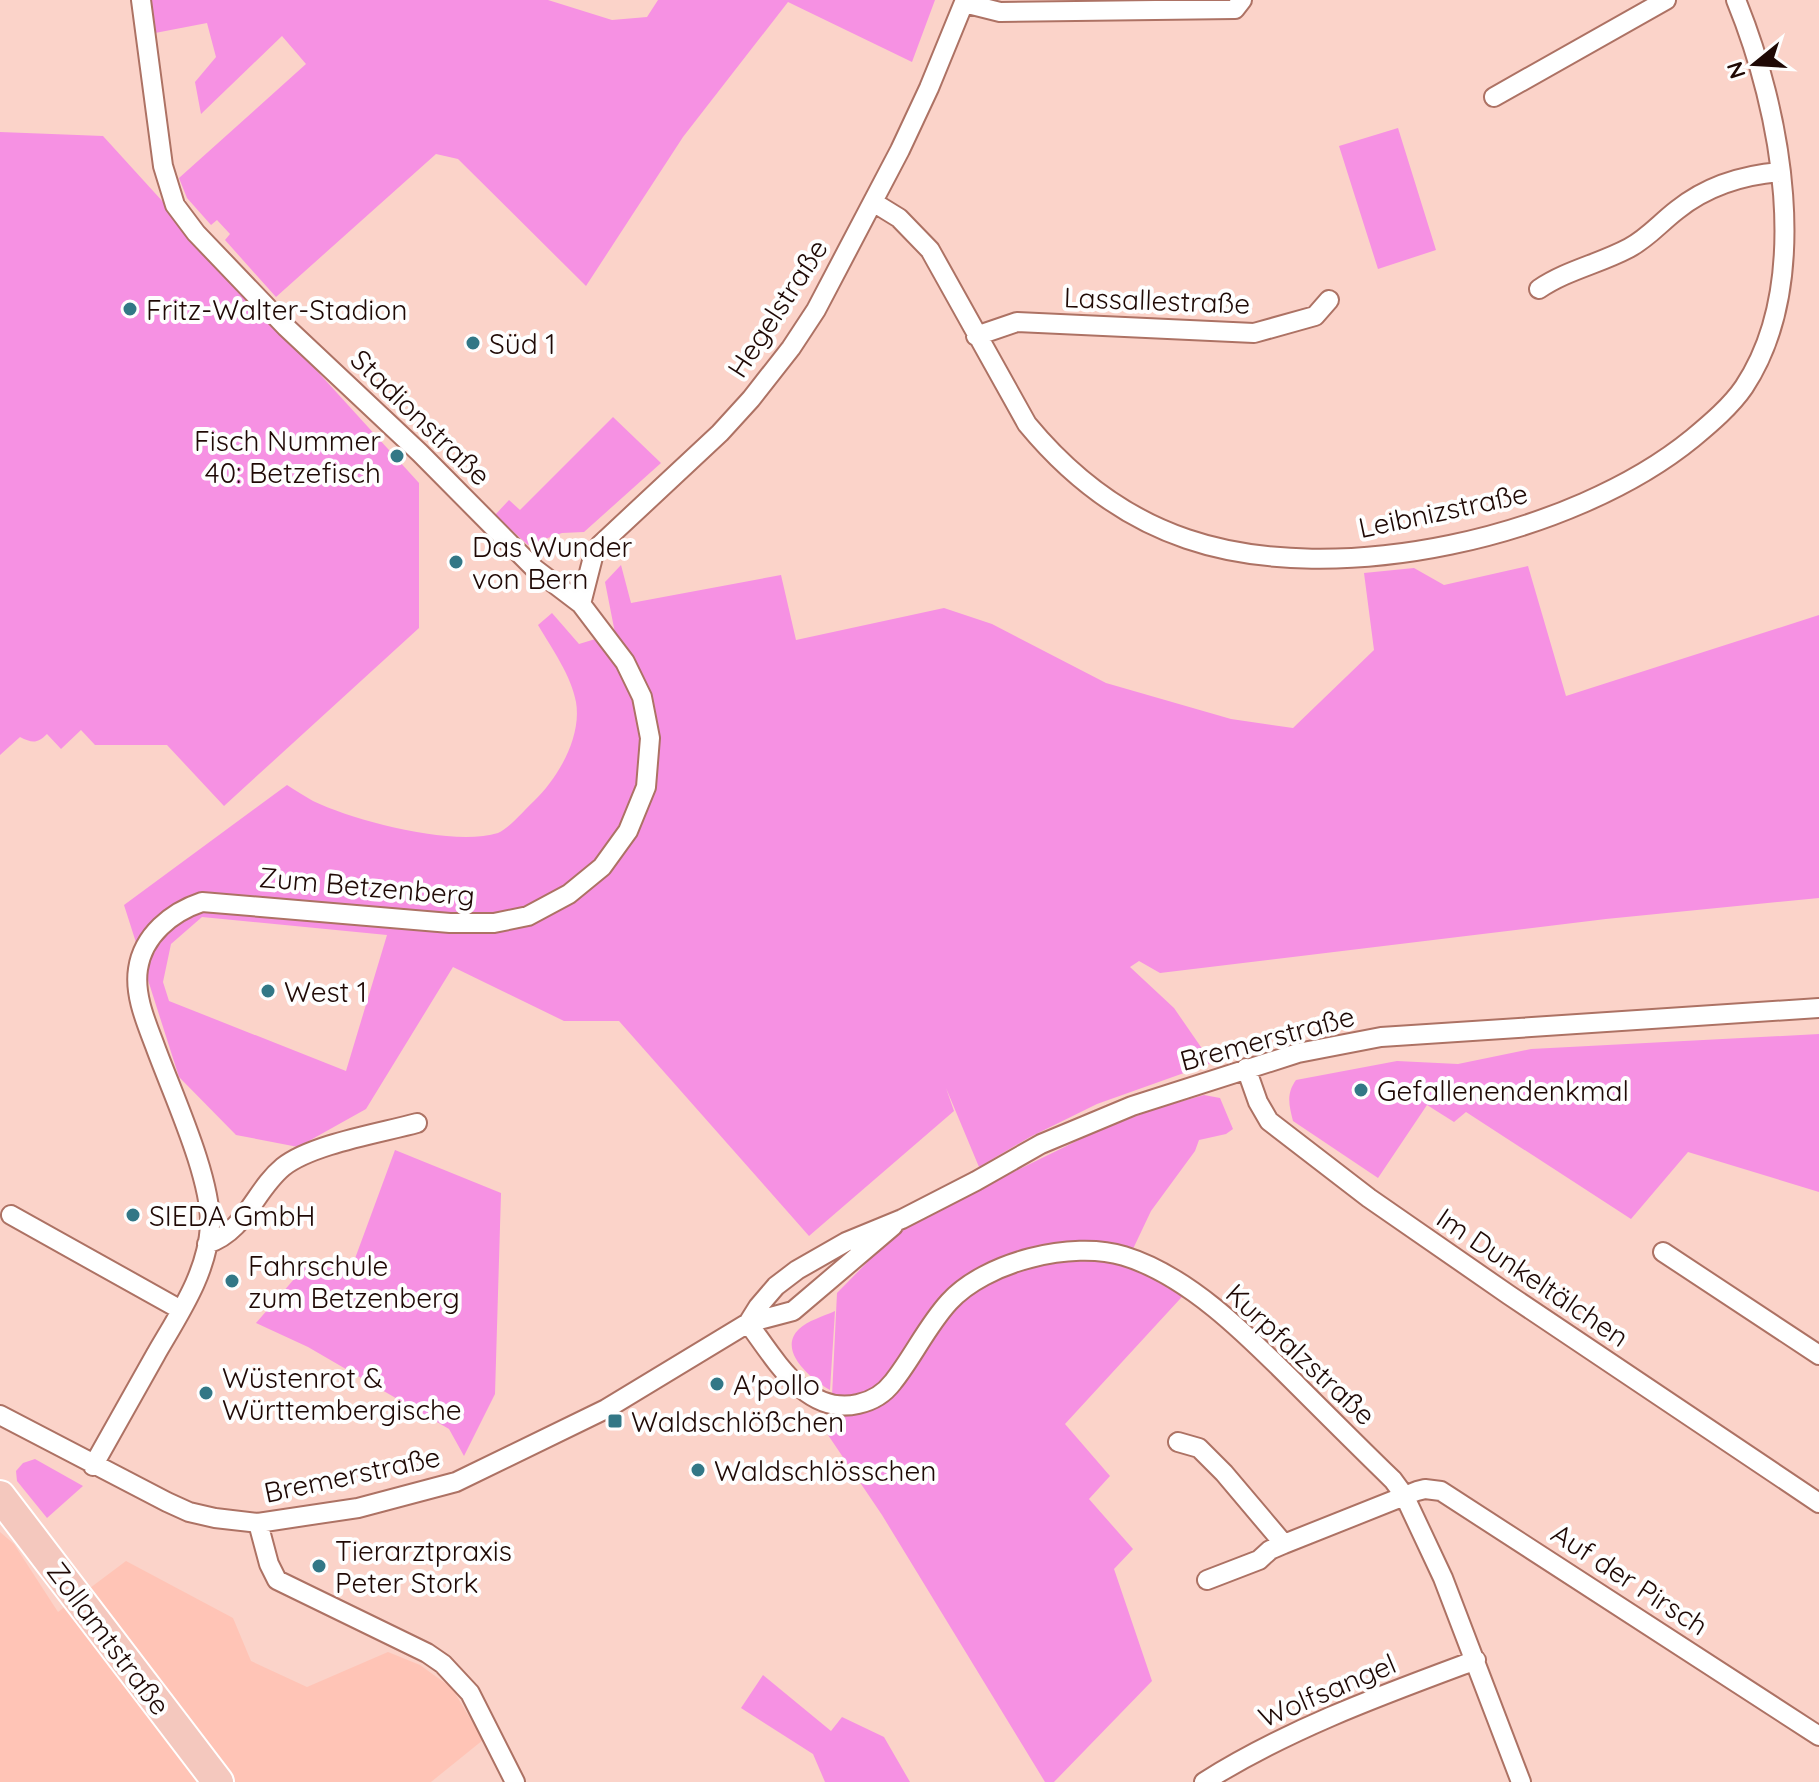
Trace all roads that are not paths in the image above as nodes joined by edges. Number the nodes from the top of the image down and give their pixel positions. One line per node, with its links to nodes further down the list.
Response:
1 (141, 0): 12 (street, Stadionstraße)
2 (1242, 0): 5 (street)
3 (1666, 0): 6 (street)
4 (1736, 0): 7 (street, Leibnizstraße)
5 (964, 1): 8 (street, Hegelstraße)
6 (1494, 97)
7 (1780, 172): 9 (street); 11 (street, Leibnizstraße)
8 (873, 202): 11 (street, Leibnizstraße); 12 (street, Hegelstraße)
9 (1539, 289)
10 (1329, 300): 11 (street, Lassallestraße)
11 (976, 336)
12 (581, 604): 18 (street, Zum Betzenberg)
13 (1819, 1008): 14 (street, Bremerstraße)
14 (1246, 1068): 17 (street, Bremerstraße); 28 (street, Im Dunkeltälchen)
15 (417, 1123): 18 (street)
16 (11, 1215): 20 (street)
17 (902, 1219): 21 (street, Bremerstraße); 21 (street, Bremerstraße)
18 (207, 1244): 20 (street, Zum Betzenberg)
19 (1663, 1252): 22 (street)
20 (181, 1310): 25 (street, Zum Betzenberg)
21 (748, 1323): 26 (street, Kurpfalzstraße); 29 (street, Bremerstraße)
22 (1819, 1355)
23 (0, 1415): 25 (street, Bremerstraße)
24 (1178, 1442): 30 (street)
25 (93, 1466): 29 (street, Bremerstraße)
26 (1404, 1495): 30 (street, Auf der Pirsch); 32 (street, Kurpfalzstraße); 33 (street, Auf der Pirsch)
27 (0, 1496): 34 (main road, Zollamtstraße)
28 (1819, 1503)
29 (258, 1523): 35 (street)
30 (1284, 1544): 31 (street, Auf der Pirsch)
31 (1207, 1580)
32 (1476, 1660): 36 (street, Wolfsangel); 37 (street, Kurpfalzstraße)
33 (1819, 1736)
34 (218, 1782)
35 (515, 1782)
36 (1204, 1782)
37 (1521, 1782)

